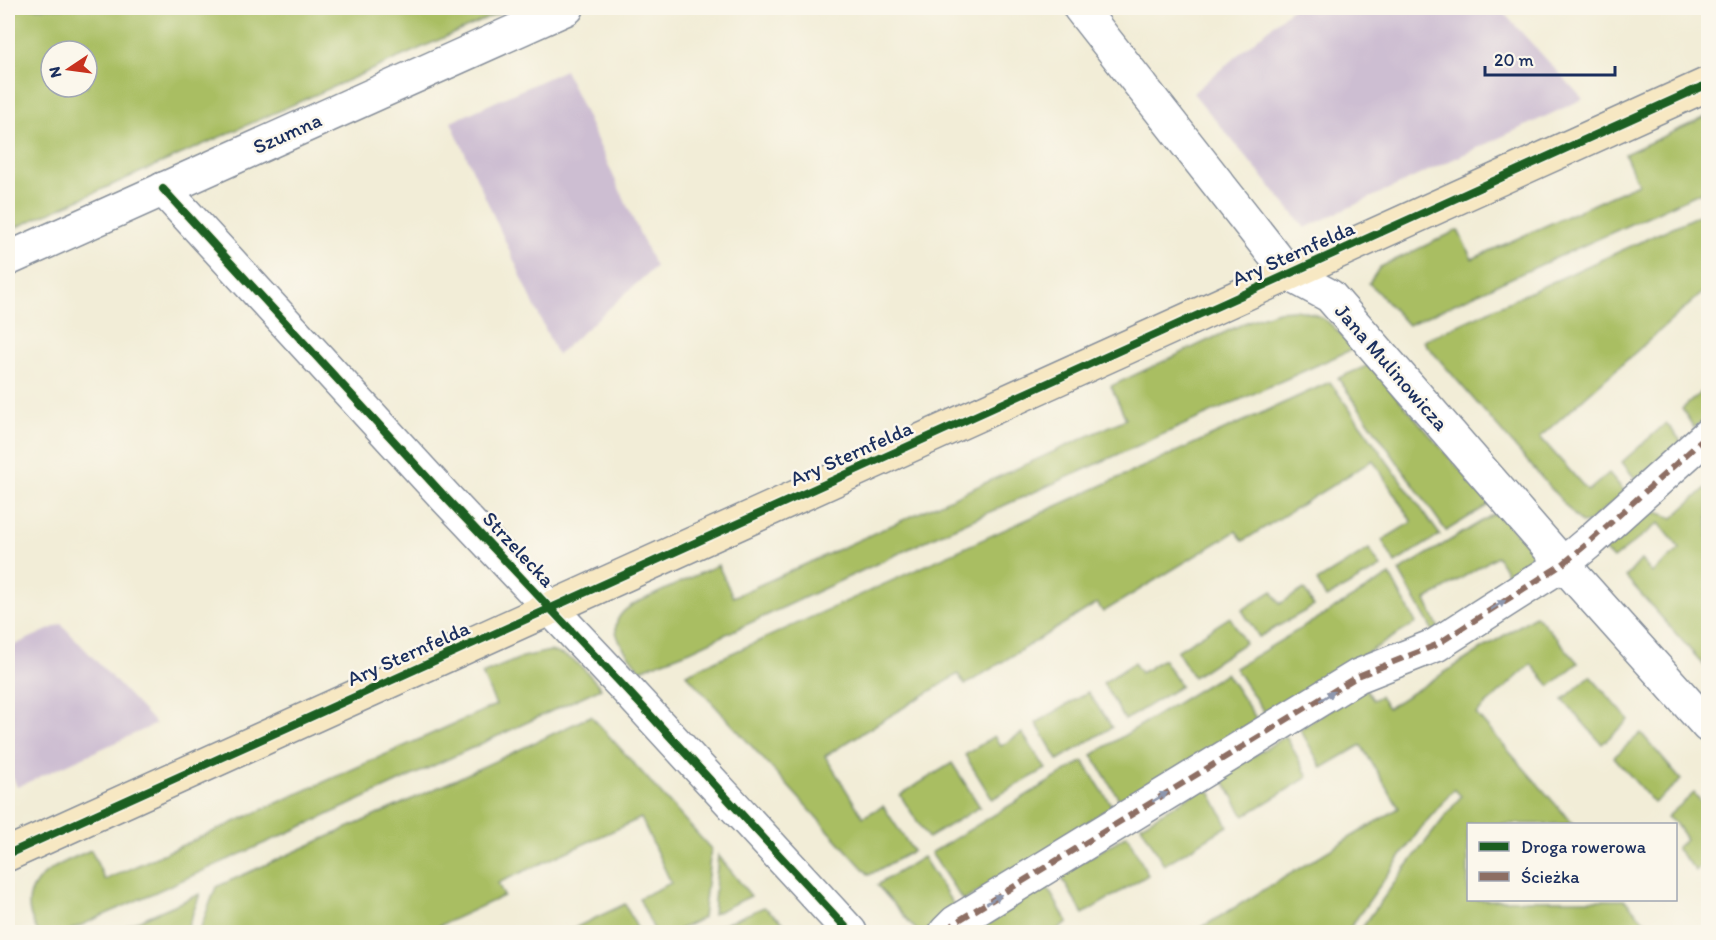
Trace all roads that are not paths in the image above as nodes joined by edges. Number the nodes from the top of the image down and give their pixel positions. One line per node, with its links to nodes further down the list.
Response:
1 (567, 8): 4 (street, Szumna)
2 (1080, 8): 6 (street, Jana Mulinowicza)
3 (1708, 84): 6 (street, Ary Sternfelda)
4 (163, 189): 5 (street, Szumna); 9 (street, Strzelecka)
5 (8, 259)
6 (1289, 274): 8 (street, Jana Mulinowicza); 9 (street, Ary Sternfelda)
7 (1708, 435): 8 (street)
8 (1563, 564): 10 (street, Jana Mulinowicza); 13 (street, one-way to 8)
9 (550, 609): 11 (street, Ary Sternfelda); 12 (street, Strzelecka)
10 (1708, 726)
11 (8, 854)
12 (850, 933)
13 (946, 933)

